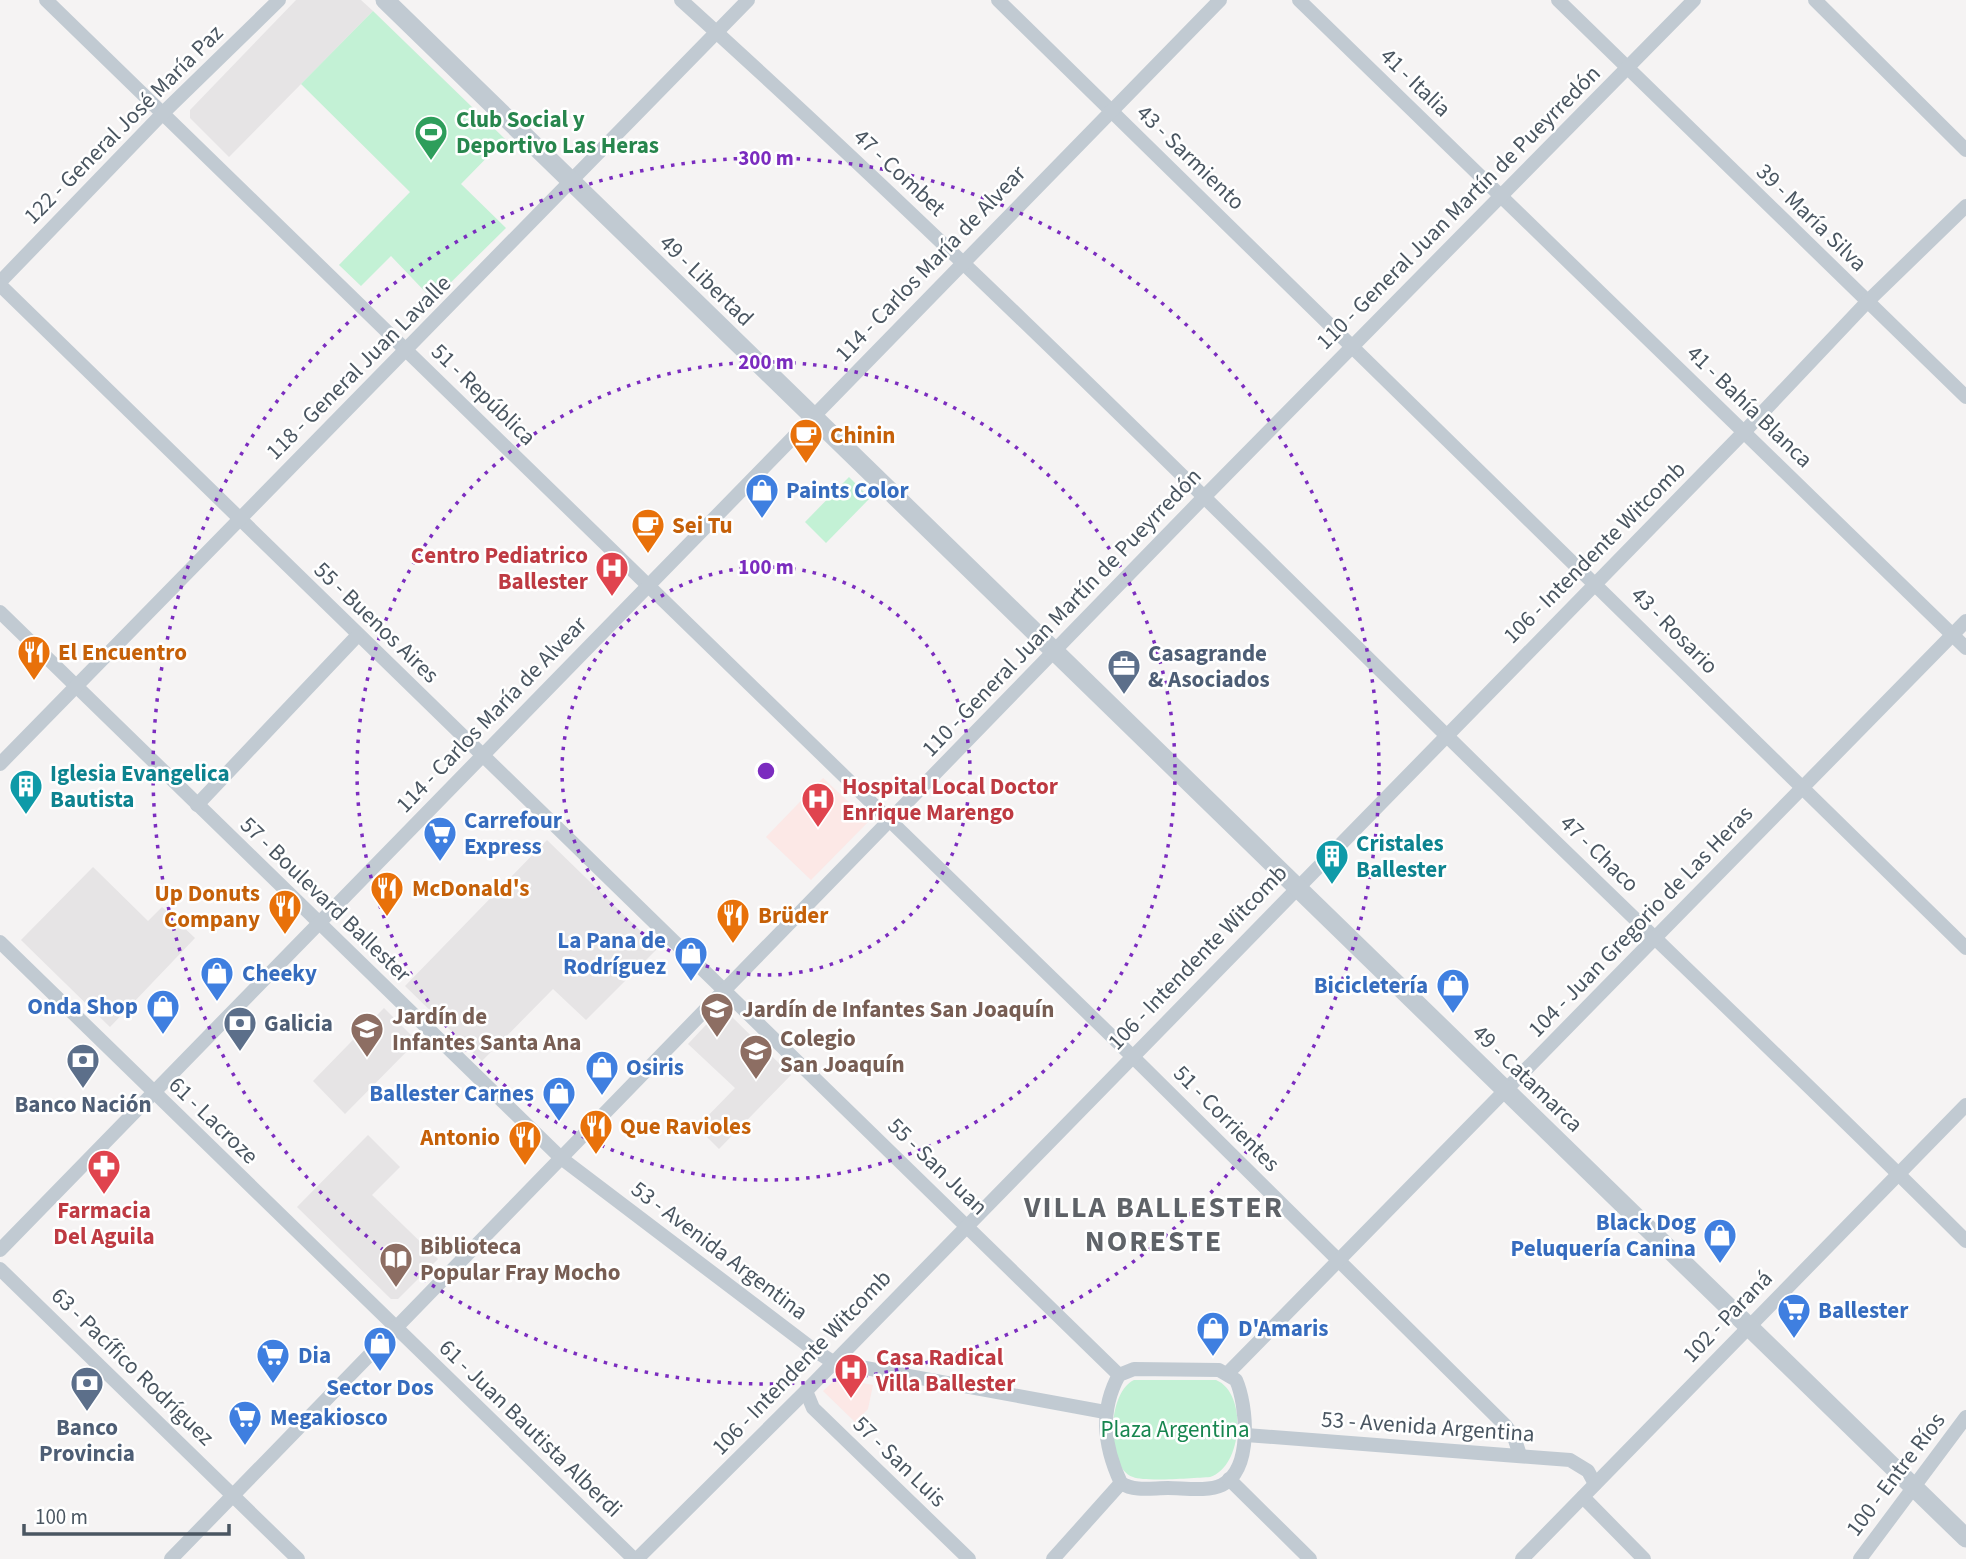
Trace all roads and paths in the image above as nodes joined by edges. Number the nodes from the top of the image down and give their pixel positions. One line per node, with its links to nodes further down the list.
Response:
1 (46, 0): 15 (street, 51 - República)
2 (279, 0): 15 (street, 122 - General José María Paz)
3 (385, 0): 17 (street, 49 - Libertad)
4 (681, 0): 12 (street, 47 - Combet)
5 (748, 0): 12 (street, 118 - General Juan Lavalle)
6 (998, 0): 14 (street, 43 - Sarmiento)
7 (1220, 0): 14 (street, 114 - Carlos María de Alvear)
8 (1299, 0): 18 (street, 41 - Italia)
9 (1558, 0): 13 (street, 39 - María Silva)
10 (1694, 0): 13 (street, 110 - General Juan Martín de Pueyrredón)
11 (1815, 0): 16 (street)
12 (716, 32): 17 (street, 118 - General Juan Lavalle); 20 (street, 47 - Combet)
13 (1628, 68): 18 (street, 110 - General Juan Martín de Pueyrredón); 22 (street, 39 - María Silva)
14 (1111, 110): 20 (street, 114 - Carlos María de Alvear); 23 (street, 43 - Sarmiento)
15 (163, 113): 21 (street, 122 - General José María Paz); 24 (street, 51 - República)
16 (1966, 150)
17 (570, 181): 24 (street, 118 - General Juan Lavalle); 26 (street, 49 - Libertad)
18 (1501, 197): 23 (street, 110 - General Juan Martín de Pueyrredón); 27 (street, 41 - Bahía Blanca)
19 (1966, 206): 22 (street, 106 - Intendente Witcomb)
20 (963, 262): 26 (street, 114 - Carlos María de Alvear); 28 (street, 47 - Combet)
21 (0, 283): 29 (street, 55 - Buenos Aires)
22 (1867, 302): 25 (street, 39 - María Silva); 27 (street, 106 - Intendente Witcomb)
23 (1352, 346): 28 (street, 110 - General Juan Martín de Pueyrredón); 30 (street, 43 - Rosario)
24 (407, 351): 29 (street, 118 - General Juan Lavalle); 31 (street, 51 - República)
25 (1966, 397)
26 (812, 417): 31 (street, 114 - Carlos María de Alvear); 37 (street, 49 - Libertad)
27 (1744, 432): 30 (street, 106 - Intendente Witcomb); 34 (street, 41 - Bahía Blanca)
28 (1206, 495): 37 (street, 110 - General Juan Martín de Pueyrredón); 39 (street, 47 - Chaco)
29 (240, 518): 35 (street, 55 - Buenos Aires); 38 (street, 118 - General Juan Lavalle)
30 (1595, 583): 39 (street, 106 - Intendente Witcomb); 42 (street, 43 - Rosario)
31 (648, 586): 40 (street, 114 - Carlos María de Alvear); 44 (street, 51 - República)
32 (0, 612): 38 (street, 57 - Boulevard Ballester)
33 (1966, 621): 34 (street, 104 - Juan Gregorio de Las Heras)
34 (1953, 635): 36 (street, 41 - Bahía Blanca); 42 (street, 104 - Juan Gregorio de Las Heras)
35 (357, 636): 40 (street, 55 - Buenos Aires); 43 (street)
36 (1966, 648)
37 (1054, 653): 44 (street, 110 - General Juan Martín de Pueyrredón); 45 (street, 49 - Catamarca)
38 (76, 686): 41 (street, 118 - General Juan Lavalle); 43 (street, 57 - Boulevard Ballester)
39 (1446, 735): 45 (street, 106 - Intendente Witcomb); 47 (street, 47 - Chaco)
40 (482, 755): 46 (street, 114 - Carlos María de Alvear); 50 (street, 55 - Buenos Aires)
41 (0, 764)
42 (1802, 788): 47 (street, 104 - Juan Gregorio de Las Heras); 49 (street, 43 - Rosario)
43 (197, 805): 46 (street, 57 - Boulevard Ballester)
44 (889, 822): 50 (street, 110 - General Juan Martín de Pueyrredón); 51 (street, 51 - Corrientes)
45 (1297, 888): 51 (street, 106 - Intendente Witcomb); 52 (street, 49 - Catamarca)
46 (318, 924): 53 (street, 114 - Carlos María de Alvear); 55 (street, 57 - Boulevard Ballester)
47 (1655, 938): 52 (street, 104 - Juan Gregorio de Las Heras); 56 (street, 47 - Chaco)
48 (0, 942): 53 (street, 61 - Lacroze)
49 (1966, 948)
50 (724, 990): 55 (street, 110 - General Juan Martín de Pueyrredón); 57 (street, 55 - San Juan)
51 (1132, 1056): 57 (street, 106 - Intendente Witcomb); 60 (street, 51 - Corrientes)
52 (1506, 1090): 60 (street, 104 - Juan Gregorio de Las Heras); 62 (street, 49 - Catamarca)
53 (154, 1093): 59 (street, 114 - Carlos María de Alvear); 63 (street, 61 - Lacroze)
54 (1966, 1105): 56 (street, 102 - Paraná)
55 (561, 1158): 63 (street, 110 - General Juan Martín de Pueyrredón); 64 (street, 53 - Avenida Argentina)
56 (1898, 1173): 58 (street, 47 - Chaco); 62 (street, 102 - Paraná)
57 (966, 1225): 64 (street, 106 - Intendente Witcomb); 66 (street, 55 - San Juan)
58 (1966, 1241)
59 (0, 1250)
60 (1338, 1261): 65 (street, 104 - Juan Gregorio de Las Heras); 71 (street, 51 - Corrientes)
61 (0, 1269): 76 (street, 63 - Pacífico Rodríguez)
62 (1748, 1327): 74 (street, 102 - Paraná); 75 (street, 49 - Catamarca)
63 (397, 1331): 76 (street, 110 - General Juan Martín de Pueyrredón); 81 (street, 61 - Juan Bautista Alberdi)
64 (833, 1362): 67 (street, 106 - Intendente Witcomb); 68 (street, 53 - Avenida Argentina)
65 (1228, 1373): 66 (street); 70 (street)
66 (1118, 1376): 68 (street)
67 (806, 1391): 81 (street, 106 - Intendente Witcomb); 82 (street, 57 - San Luis)
68 (1105, 1412): 73 (street)
69 (1966, 1417): 75 (street, 100 - Entre Ríos)
70 (1246, 1435): 71 (street, 53 - Avenida Argentina); 72 (street)
71 (1520, 1455): 74 (street, 53 - Avenida Argentina)
72 (1229, 1479): 73 (street); 84 (street)
73 (1121, 1483): 83 (street)
74 (1595, 1484): 77 (street, 102 - Paraná)
75 (1912, 1486): 78 (street, 49 - Catamarca); 87 (street, 100 - Entre Ríos)
76 (234, 1496): 79 (street, 110 - General Juan Martín de Pueyrredón); 80 (street, 63 - Pacífico Rodríguez)
77 (1583, 1497): 85 (street, 102 - Paraná); 86 (street)
78 (1966, 1538)
79 (171, 1559)
80 (298, 1559)
81 (636, 1559)
82 (969, 1559)
83 (1053, 1559)
84 (1310, 1559)
85 (1522, 1559)
86 (1644, 1559)
87 (1860, 1559)

